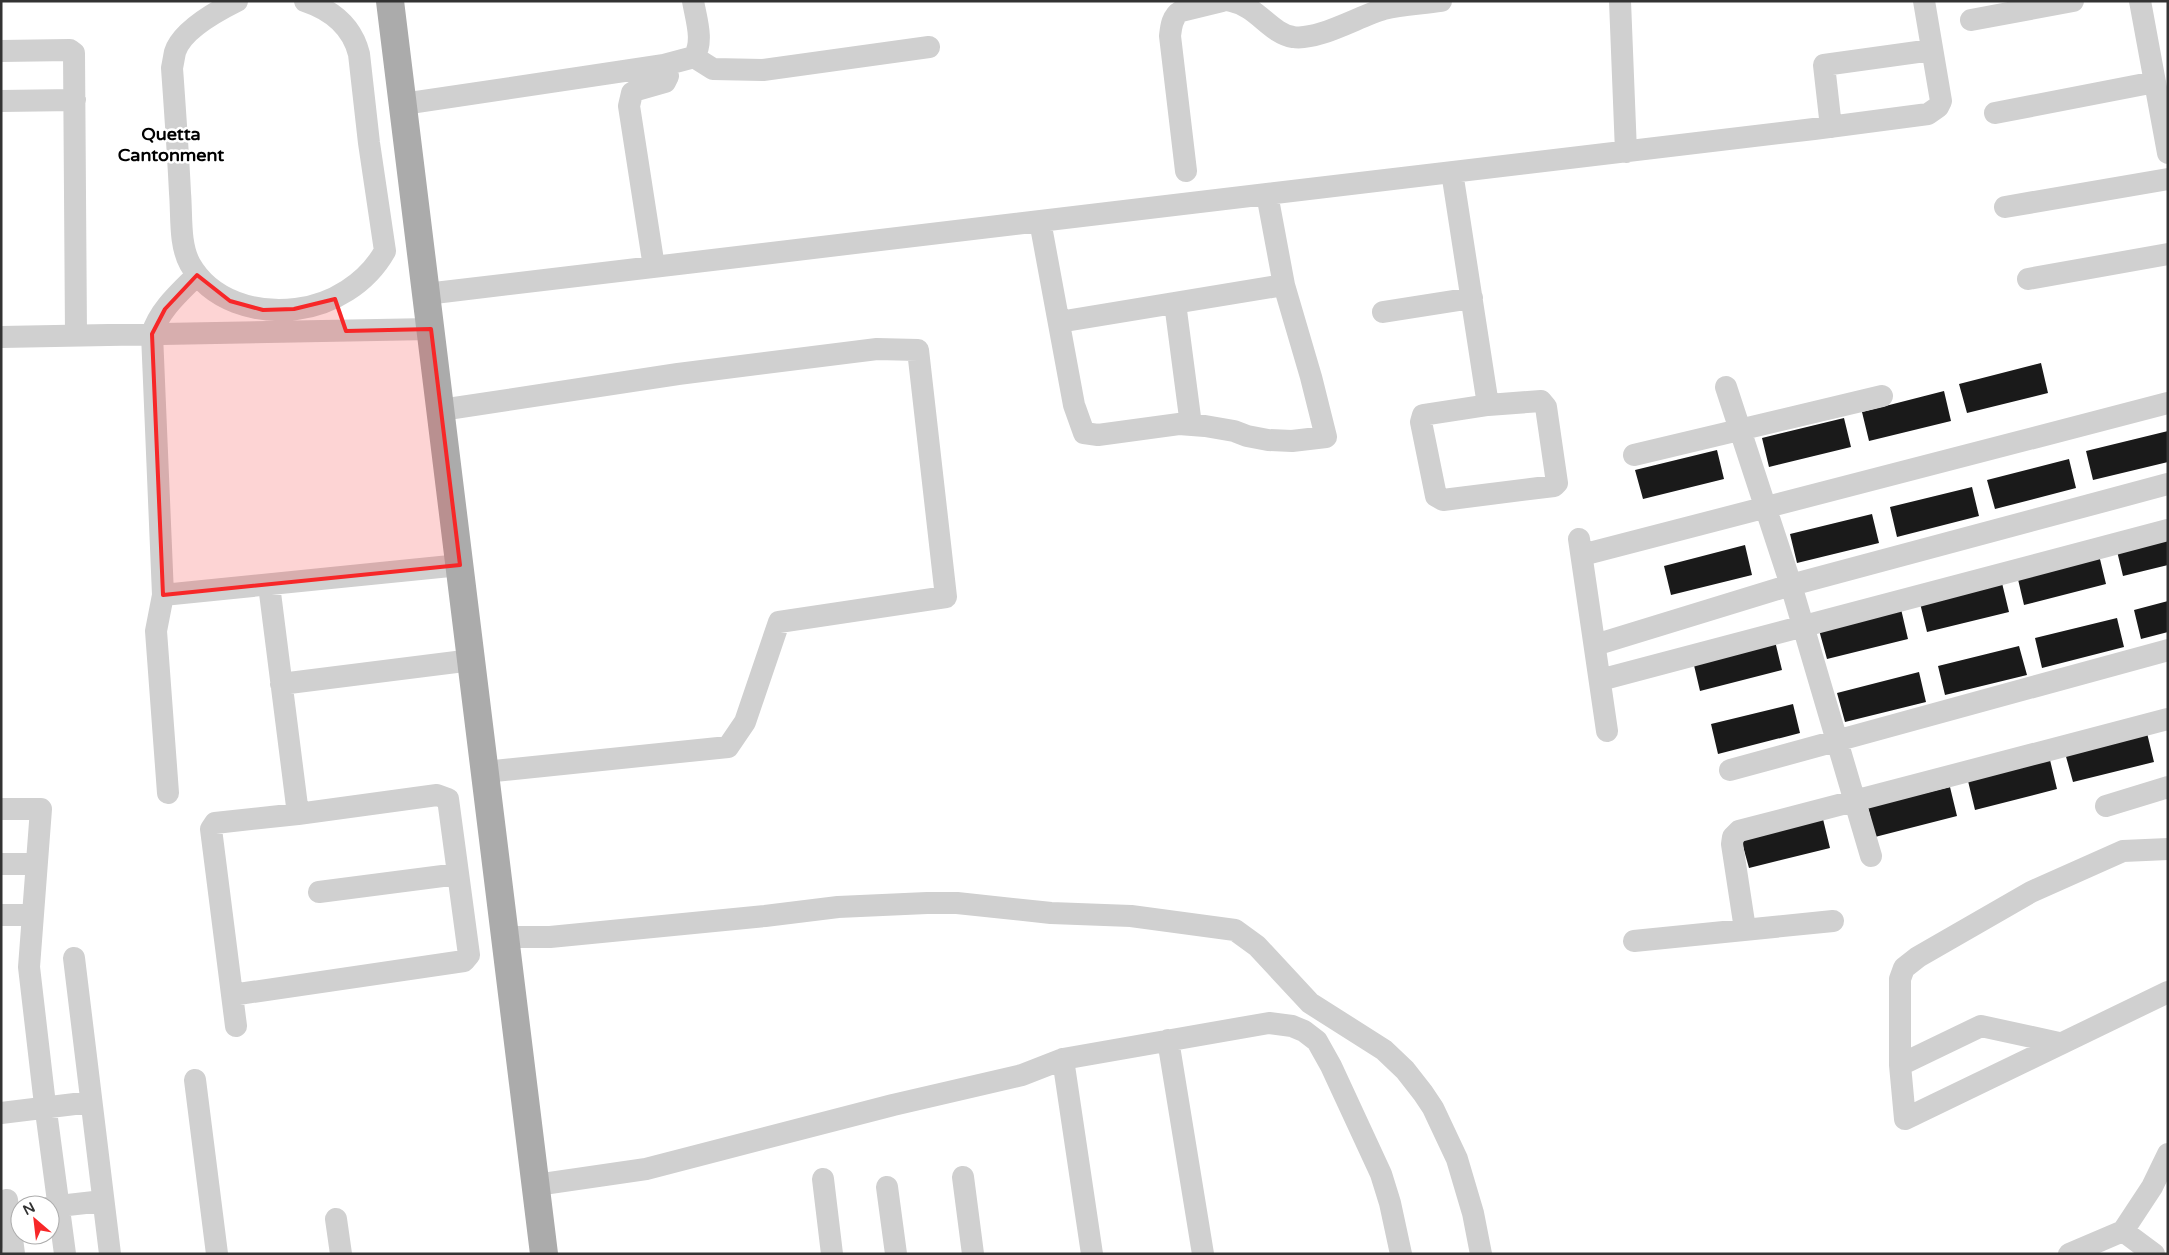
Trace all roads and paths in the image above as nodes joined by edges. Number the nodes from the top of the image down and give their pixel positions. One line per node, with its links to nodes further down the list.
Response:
1 (237, 1): 35 (street)
2 (306, 1): 40 (street)
3 (390, 1): 21 (main road)
4 (693, 1): 16 (street)
5 (1222, 1): 27 (street)
6 (1231, 1): 7 (street)
7 (1440, 1)
8 (1620, 1): 25 (street)
9 (1924, 1): 14 (street)
10 (2073, 1): 12 (street)
11 (2140, 1): 18 (street)
12 (1971, 20)
13 (929, 48): 16 (street)
14 (1932, 50): 24 (street); 24 (street)
15 (1, 51): 19 (street)
16 (694, 57): 17 (street)
17 (664, 65): 21 (street); 34 (street)
18 (2155, 82): 22 (street); 23 (street)
19 (75, 100): 20 (street); 47 (street)
20 (1, 101)
21 (403, 104): 38 (main road)
22 (1995, 113)
23 (2165, 124): 26 (street)
24 (1830, 127): 25 (street)
25 (1626, 152): 28 (street)
26 (2168, 153)
27 (1186, 170)
28 (1452, 172): 30 (street); 39 (street)
29 (2168, 179): 31 (street)
30 (1267, 194): 32 (street); 37 (street)
31 (2005, 207)
32 (1040, 221): 34 (street); 43 (street)
33 (2168, 254): 36 (street)
34 (654, 267): 38 (street)
35 (197, 275): 40 (street); 46 (street)
36 (2028, 279)
37 (1284, 285): 41 (street); 54 (street)
38 (426, 294): 44 (main road)
39 (1472, 298): 42 (street); 52 (street)
40 (335, 299): 45 (street)
41 (1176, 303): 43 (street); 54 (street)
42 (1383, 312)
43 (1059, 322): 54 (street)
44 (431, 329): 45 (street); 53 (main road)
45 (346, 331): 46 (street)
46 (152, 334): 47 (street); 63 (street)
47 (76, 335): 48 (street)
48 (1, 337)
49 (1726, 387): 55 (street)
50 (1882, 396): 55 (street)
51 (2168, 404): 58 (street)
52 (1488, 405): 52 (street)
53 (441, 410): 60 (main road); 74 (street)
54 (1191, 425)
55 (1740, 430): 56 (street); 58 (street)
56 (1634, 455)
57 (2168, 484): 62 (street)
58 (1765, 506): 62 (street); 65 (street)
59 (2168, 530): 64 (street)
60 (460, 565): 61 (street); 67 (main road)
61 (269, 585): 63 (street); 69 (street)
62 (1792, 585): 64 (street); 65 (street)
63 (163, 595): 76 (street)
64 (1802, 626): 68 (street); 72 (street)
65 (1595, 646): 68 (street)
66 (2168, 650): 72 (street)
67 (472, 660): 69 (street); 74 (main road)
68 (1600, 680): 71 (street)
69 (282, 684): 80 (street)
70 (2168, 718): 77 (street)
71 (1607, 731)
72 (1836, 740): 73 (street); 77 (street)
73 (1730, 770)
74 (485, 772): 91 (main road)
75 (2168, 787): 78 (street)
76 (168, 792)
77 (1853, 800): 82 (street); 90 (street)
78 (2106, 806)
79 (1, 809): 84 (street)
80 (298, 814): 85 (street); 95 (street)
81 (2168, 849): 100 (street)
82 (1871, 856)
83 (1, 864): 84 (street)
84 (36, 864): 88 (street)
85 (458, 874): 86 (street); 95 (street)
86 (318, 892)
87 (1, 915): 88 (street)
88 (32, 915): 103 (street)
89 (1833, 921): 90 (street)
90 (1745, 929): 92 (street)
91 (506, 937): 108 (main road); 130 (street)
92 (1634, 941)
93 (74, 958): 102 (street)
94 (2168, 992): 98 (street)
95 (232, 995): 96 (street)
96 (236, 1026)
97 (1168, 1040): 99 (street); 128 (street); 129 (street)
98 (2059, 1044): 100 (street); 100 (street)
99 (1063, 1059): 108 (street); 127 (street)
100 (1900, 1064)
101 (195, 1080): 121 (street)
102 (91, 1102): 103 (street); 111 (street)
103 (45, 1106): 104 (street); 110 (street)
104 (1, 1113)
105 (2168, 1154): 115 (street)
106 (963, 1177): 126 (street)
107 (823, 1179): 124 (street)
108 (536, 1184): 123 (main road)
109 (887, 1187): 125 (street)
110 (53, 1195)
111 (103, 1201): 112 (street); 120 (street)
112 (60, 1205)
113 (9, 1209): 118 (street)
114 (336, 1219): 122 (street)
115 (2123, 1231): 117 (street); 131 (street)
116 (60, 1232): 119 (street)
117 (2147, 1252)
118 (14, 1254)
119 (65, 1254)
120 (110, 1254)
121 (217, 1254)
122 (341, 1254)
123 (544, 1254)
124 (832, 1254)
125 (896, 1254)
126 (973, 1254)
127 (1092, 1254)
128 (1203, 1254)
129 (1402, 1254)
130 (1481, 1254)
131 (2069, 1254)

